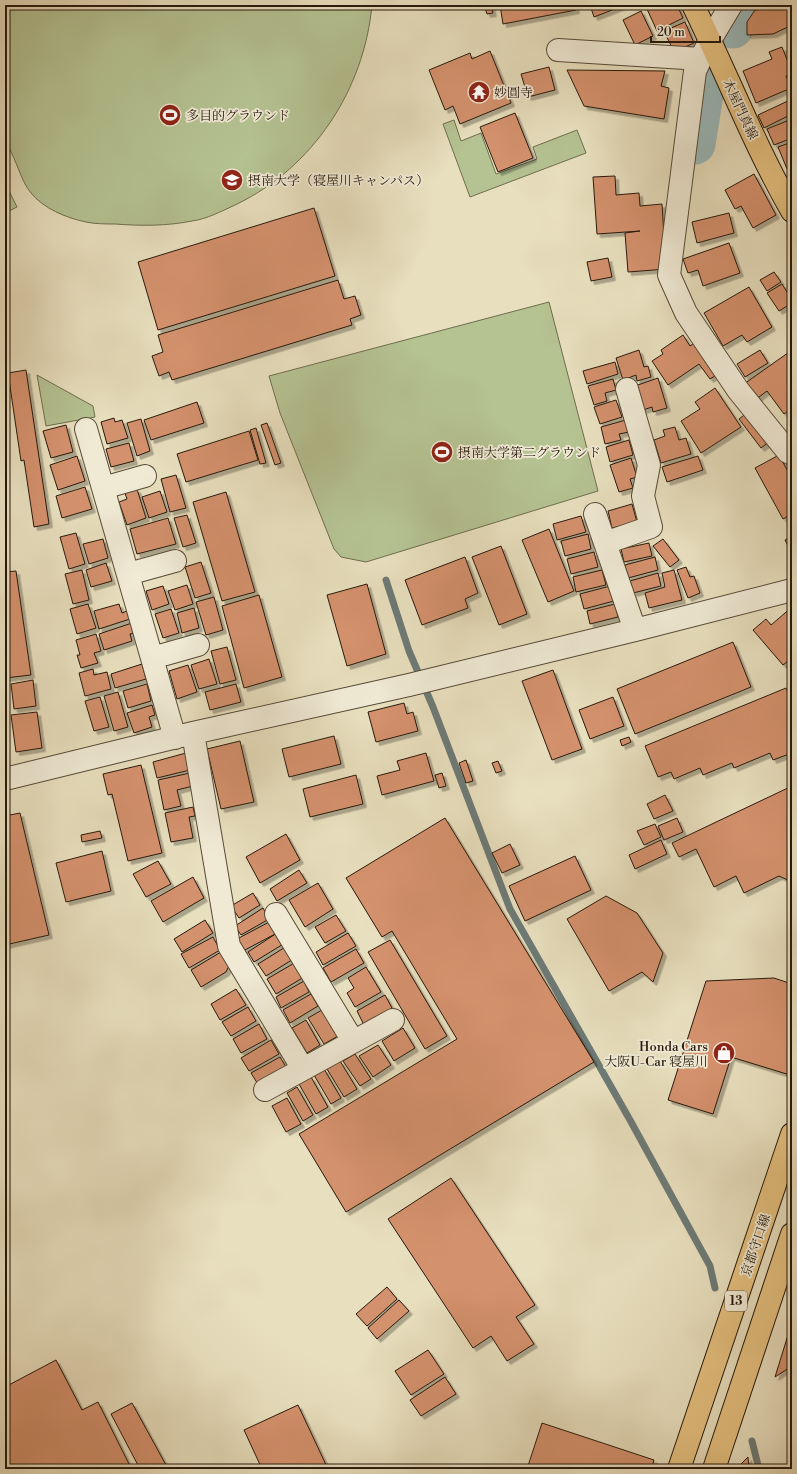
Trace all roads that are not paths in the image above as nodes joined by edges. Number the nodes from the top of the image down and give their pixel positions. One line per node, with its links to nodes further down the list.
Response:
1 (693, 5): 3 (main road, 木屋門真線)
2 (731, 5): 3 (street)
3 (705, 49): 4 (street); 5 (main road, 木屋門真線); 8 (street)
4 (558, 50)
5 (792, 211)
6 (627, 389): 12 (street)
7 (86, 429): 10 (street)
8 (792, 454)
9 (145, 476): 10 (street)
10 (103, 488): 14 (street)
11 (595, 514): 12 (street)
12 (606, 543): 16 (street)
13 (175, 561): 14 (street)
14 (128, 574): 18 (street)
15 (792, 590): 16 (street)
16 (634, 630): 19 (street)
17 (198, 646): 18 (street)
18 (152, 658): 19 (street)
19 (184, 735): 20 (street); 24 (street)
20 (5, 779)
21 (276, 914): 23 (street)
22 (393, 1020): 23 (street)
23 (353, 1042): 24 (street)
24 (303, 1069): 25 (street)
25 (265, 1090)
26 (792, 1134): 28 (main road, 京都守口線 / 13)
27 (792, 1234): 29 (main road, 13)
28 (679, 1469)
29 (714, 1469)

